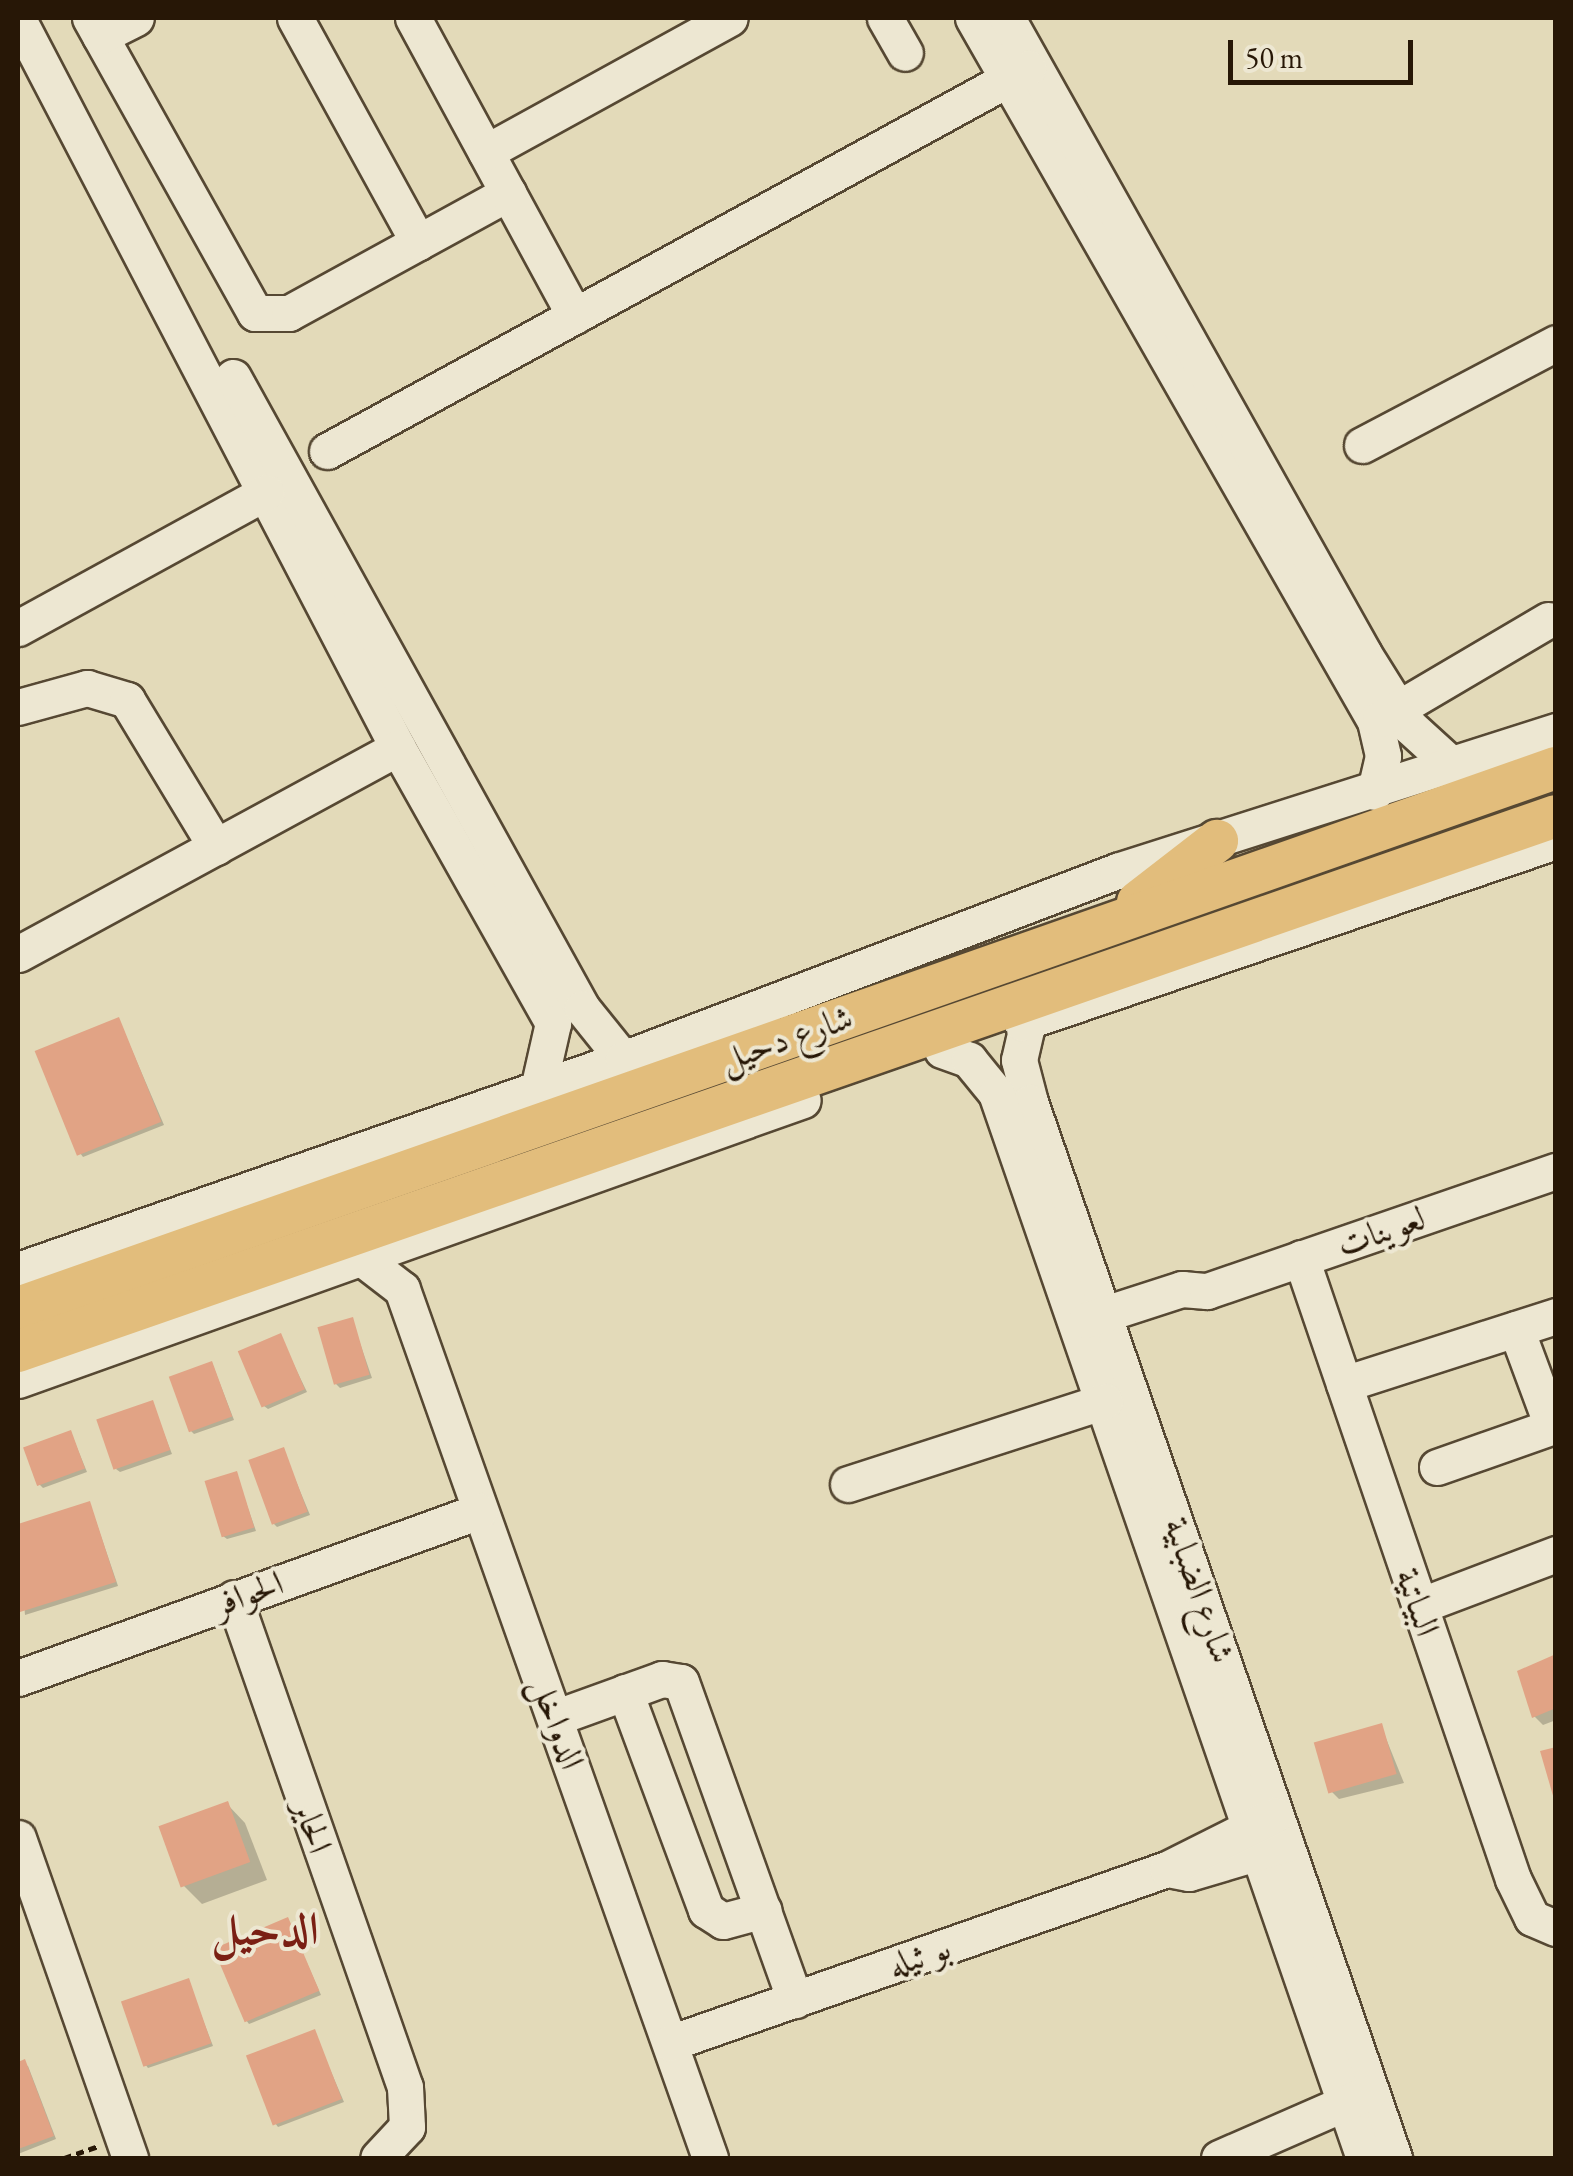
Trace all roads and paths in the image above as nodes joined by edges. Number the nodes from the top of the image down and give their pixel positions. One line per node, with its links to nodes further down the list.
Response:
1 (34, 18): 38 (street)
2 (136, 18): 10 (street)
3 (295, 18): 15 (street)
4 (413, 18): 13 (street)
5 (730, 18): 13 (street)
6 (885, 18): 11 (street)
7 (973, 18): 12 (street)
8 (1008, 18): 12 (street)
9 (18, 19): 20 (street)
10 (95, 27): 15 (street)
11 (905, 53)
12 (1020, 72): 16 (street); 24 (street)
13 (486, 152): 14 (street)
14 (508, 193): 15 (street); 16 (street)
15 (418, 242)
16 (576, 316): 19 (street)
17 (1556, 343): 18 (street)
18 (1362, 445)
19 (327, 451)
20 (266, 492): 22 (street); 26 (street)
21 (1548, 620): 24 (street)
22 (18, 628)
23 (18, 707): 33 (street)
24 (1386, 716): 27 (street); 29 (street)
25 (1556, 732): 27 (street, شارع دحيل)
26 (398, 748): 33 (street); 38 (street)
27 (1453, 766): 29 (street, شارع دحيل)
28 (1556, 768): 34 (main road, شارع دحيل)
29 (1375, 792): 31 (street, شارع دحيل)
30 (1556, 816): 35 (main road, شارع دحيل)
31 (1217, 841): 34 (main road); 41 (street, شارع دحيل)
32 (1556, 841): 37 (street, شارع دحيل)
33 (216, 847): 36 (street)
34 (1110, 924): 50 (main road, شارع دحيل)
35 (1168, 953): 37 (main road); 43 (main road, شارع دحيل)
36 (18, 954)
37 (1124, 992): 39 (street, شارع دحيل)
38 (568, 1016): 41 (street); 42 (street)
39 (1028, 1020): 40 (street, شارع دحيل); 53 (street, شارع الضبابية)
40 (942, 1050): 45 (street, شارع دحيل); 53 (street, شارع الضبابية)
41 (623, 1059): 42 (street, شارع دحيل)
42 (538, 1089): 48 (street, شارع دحيل)
43 (524, 1169): 45 (main road); 46 (main road, شارع دحيل)
44 (1556, 1171): 47 (street, لعوينات)
45 (444, 1230): 46 (street, شارع دحيل); 49 (street)
46 (343, 1253): 49 (street); 54 (street, شارع دحيل); 55 (main road, شارع دحيل)
47 (1301, 1258): 53 (street, لعوينات); 58 (street, البياتية)
48 (18, 1270)
49 (402, 1290): 63 (street, الدواخل)
50 (18, 1308)
51 (1556, 1316): 52 (street)
52 (1516, 1329): 58 (street); 60 (street)
53 (1096, 1330): 59 (street, شارع الضبابية); 70 (street, شارع الضبابية)
54 (120, 1345): 56 (main road); 57 (street, شارع دحيل)
55 (18, 1352)
56 (18, 1364)
57 (18, 1380)
58 (1346, 1390): 66 (street, البياتية)
59 (1104, 1401): 62 (street); 70 (street, شارع الضبابية)
60 (1554, 1426): 61 (street)
61 (1437, 1467)
62 (848, 1484)
63 (480, 1511): 65 (street, الحوافر); 69 (street, الدواخل)
64 (1556, 1554): 66 (street)
65 (234, 1598): 67 (street, الحوافر); 79 (street, الحاير)
66 (1419, 1606): 73 (street, البياتية)
67 (18, 1678)
68 (626, 1692): 69 (street); 72 (street); 72 (street)
69 (557, 1717): 75 (street, الدواخل)
70 (1271, 1833): 74 (street, بو ثيله); 76 (street, شارع الضبابية)
71 (18, 1838): 78 (street)
72 (764, 1910): 74 (street)
73 (1556, 1928)
74 (794, 2000): 75 (street, بو ثيله)
75 (670, 2043): 80 (street, الدواخل)
76 (1365, 2120): 77 (street); 81 (street, شارع الضبابية)
77 (1227, 2156)
78 (130, 2158)
79 (378, 2158)
80 (710, 2158)
81 (1394, 2158)

